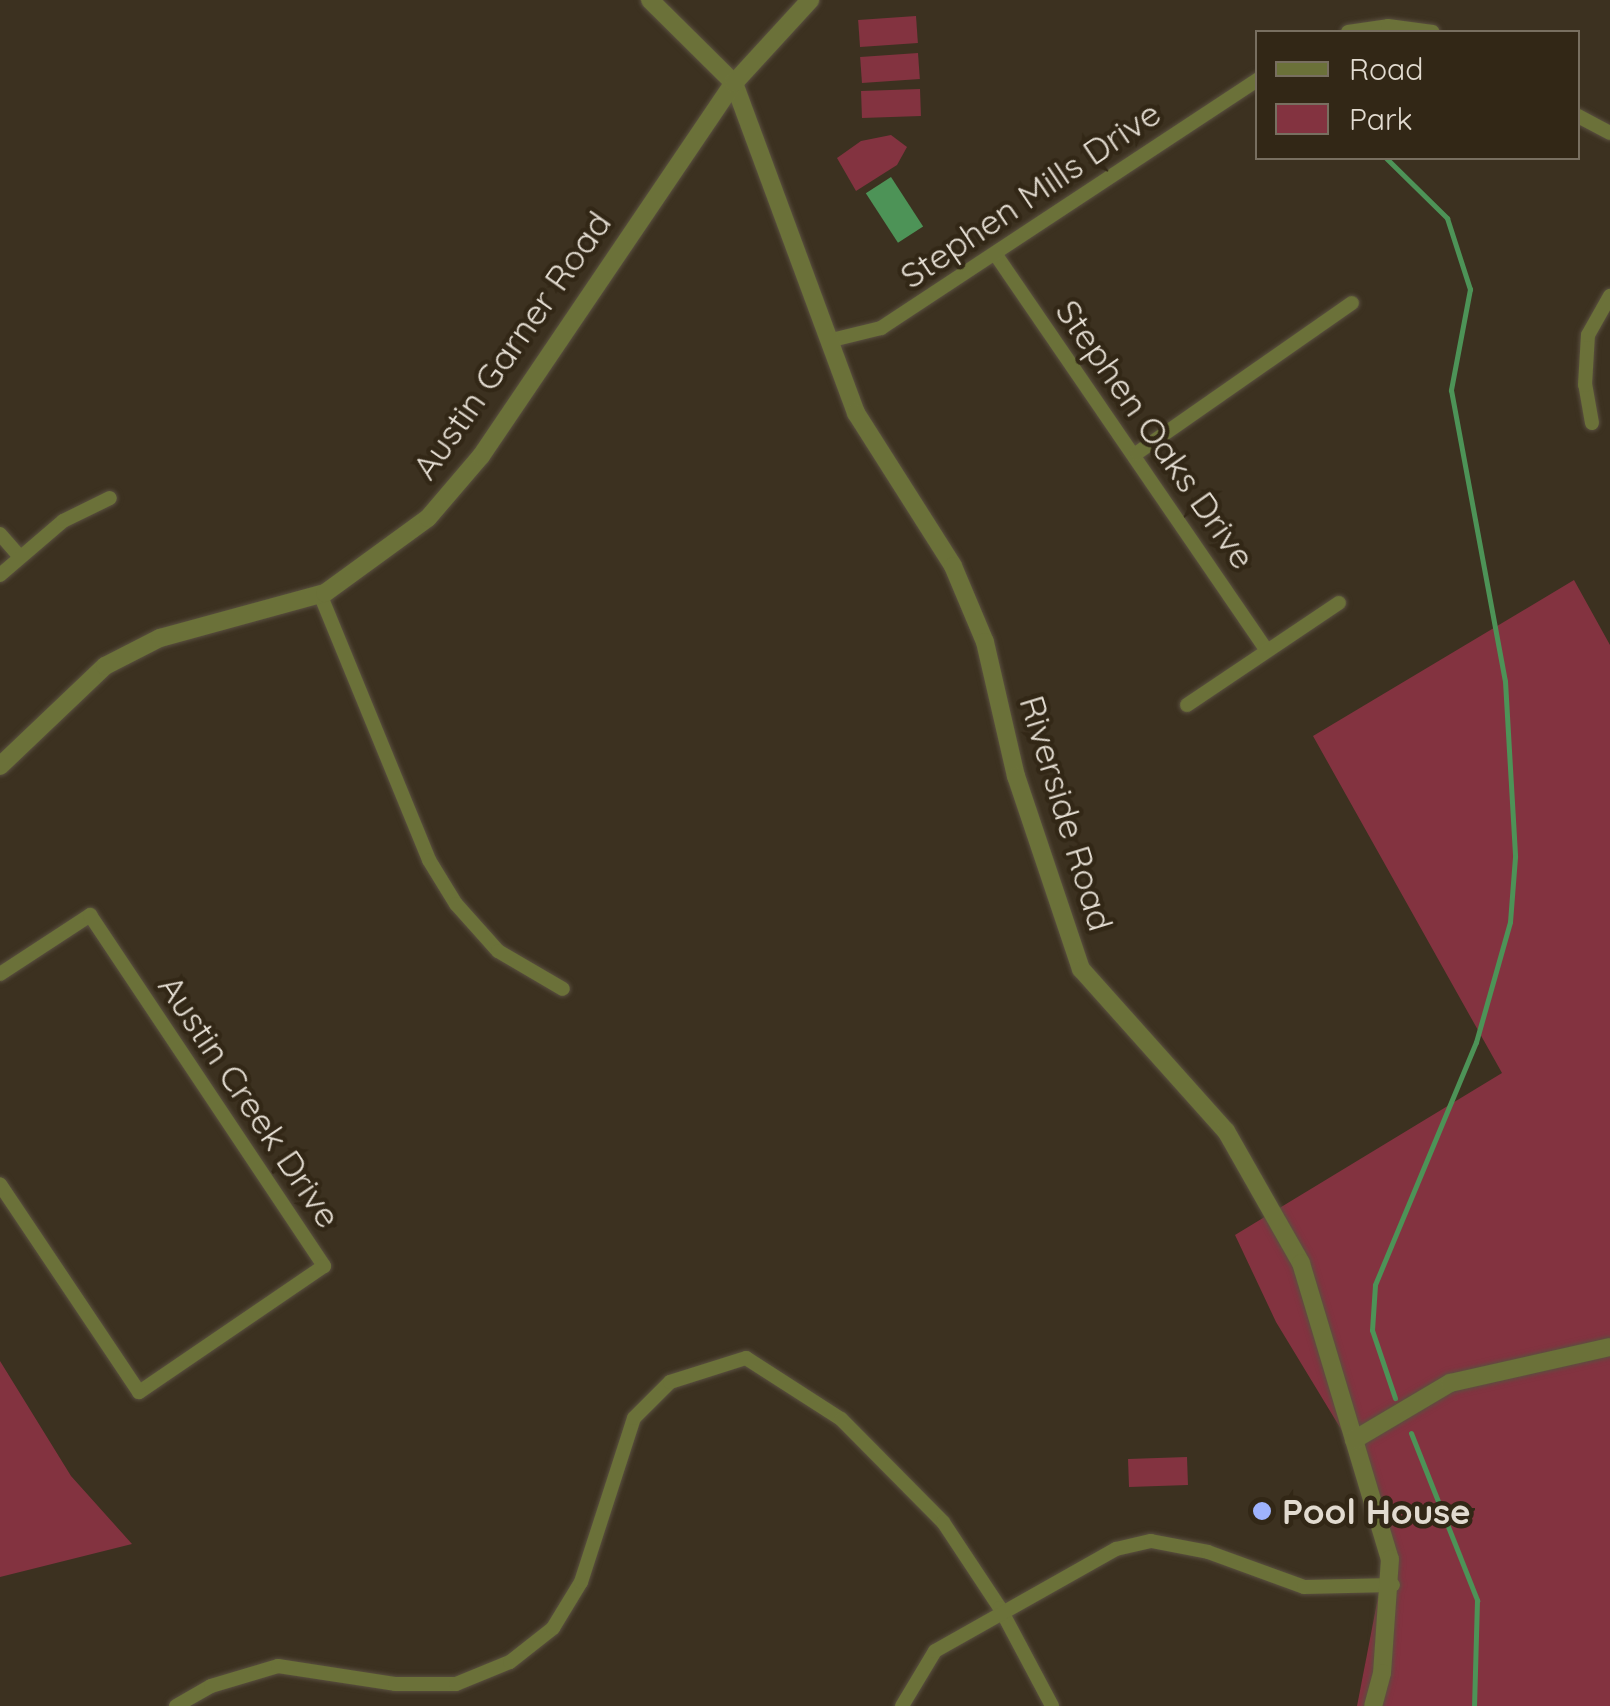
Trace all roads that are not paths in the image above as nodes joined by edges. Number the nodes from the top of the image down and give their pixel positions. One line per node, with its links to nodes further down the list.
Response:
1 (650, 0): 6 (street, Riverside Road)
2 (810, 0): 6 (street, Austin Garner Road)
3 (1361, 30): 4 (street)
4 (1418, 30)
5 (1255, 81): 9 (street, Stephen Mills Drive)
6 (734, 83): 12 (street, Riverside Road); 19 (street, Austin Garner Road)
7 (1580, 117): 8 (street)
8 (1610, 133)
9 (996, 255): 12 (street, Stephen Mills Drive); 14 (street, Stephen Oaks Drive)
10 (1610, 296): 13 (street)
11 (1352, 303): 14 (street)
12 (828, 341): 28 (street, Riverside Road)
13 (1592, 423)
14 (1137, 453): 21 (street, Stephen Oaks Drive)
15 (110, 498): 17 (street)
16 (0, 534): 17 (street)
17 (20, 558): 18 (street)
18 (0, 575)
19 (320, 594): 23 (street, Austin Garner Road); 25 (street)
20 (1338, 603): 21 (street)
21 (1266, 648): 22 (street)
22 (1186, 705)
23 (0, 766)
24 (0, 974): 26 (street, Austin Creek Drive)
25 (563, 989)
26 (0, 1184)
27 (1610, 1347): 28 (street)
28 (1354, 1440): 29 (street, Riverside Road)
29 (1392, 1585): 30 (street); 34 (street, Riverside Road)
30 (1000, 1608): 31 (street); 32 (street); 33 (street)
31 (176, 1706)
32 (902, 1706)
33 (1052, 1706)
34 (1373, 1706)

